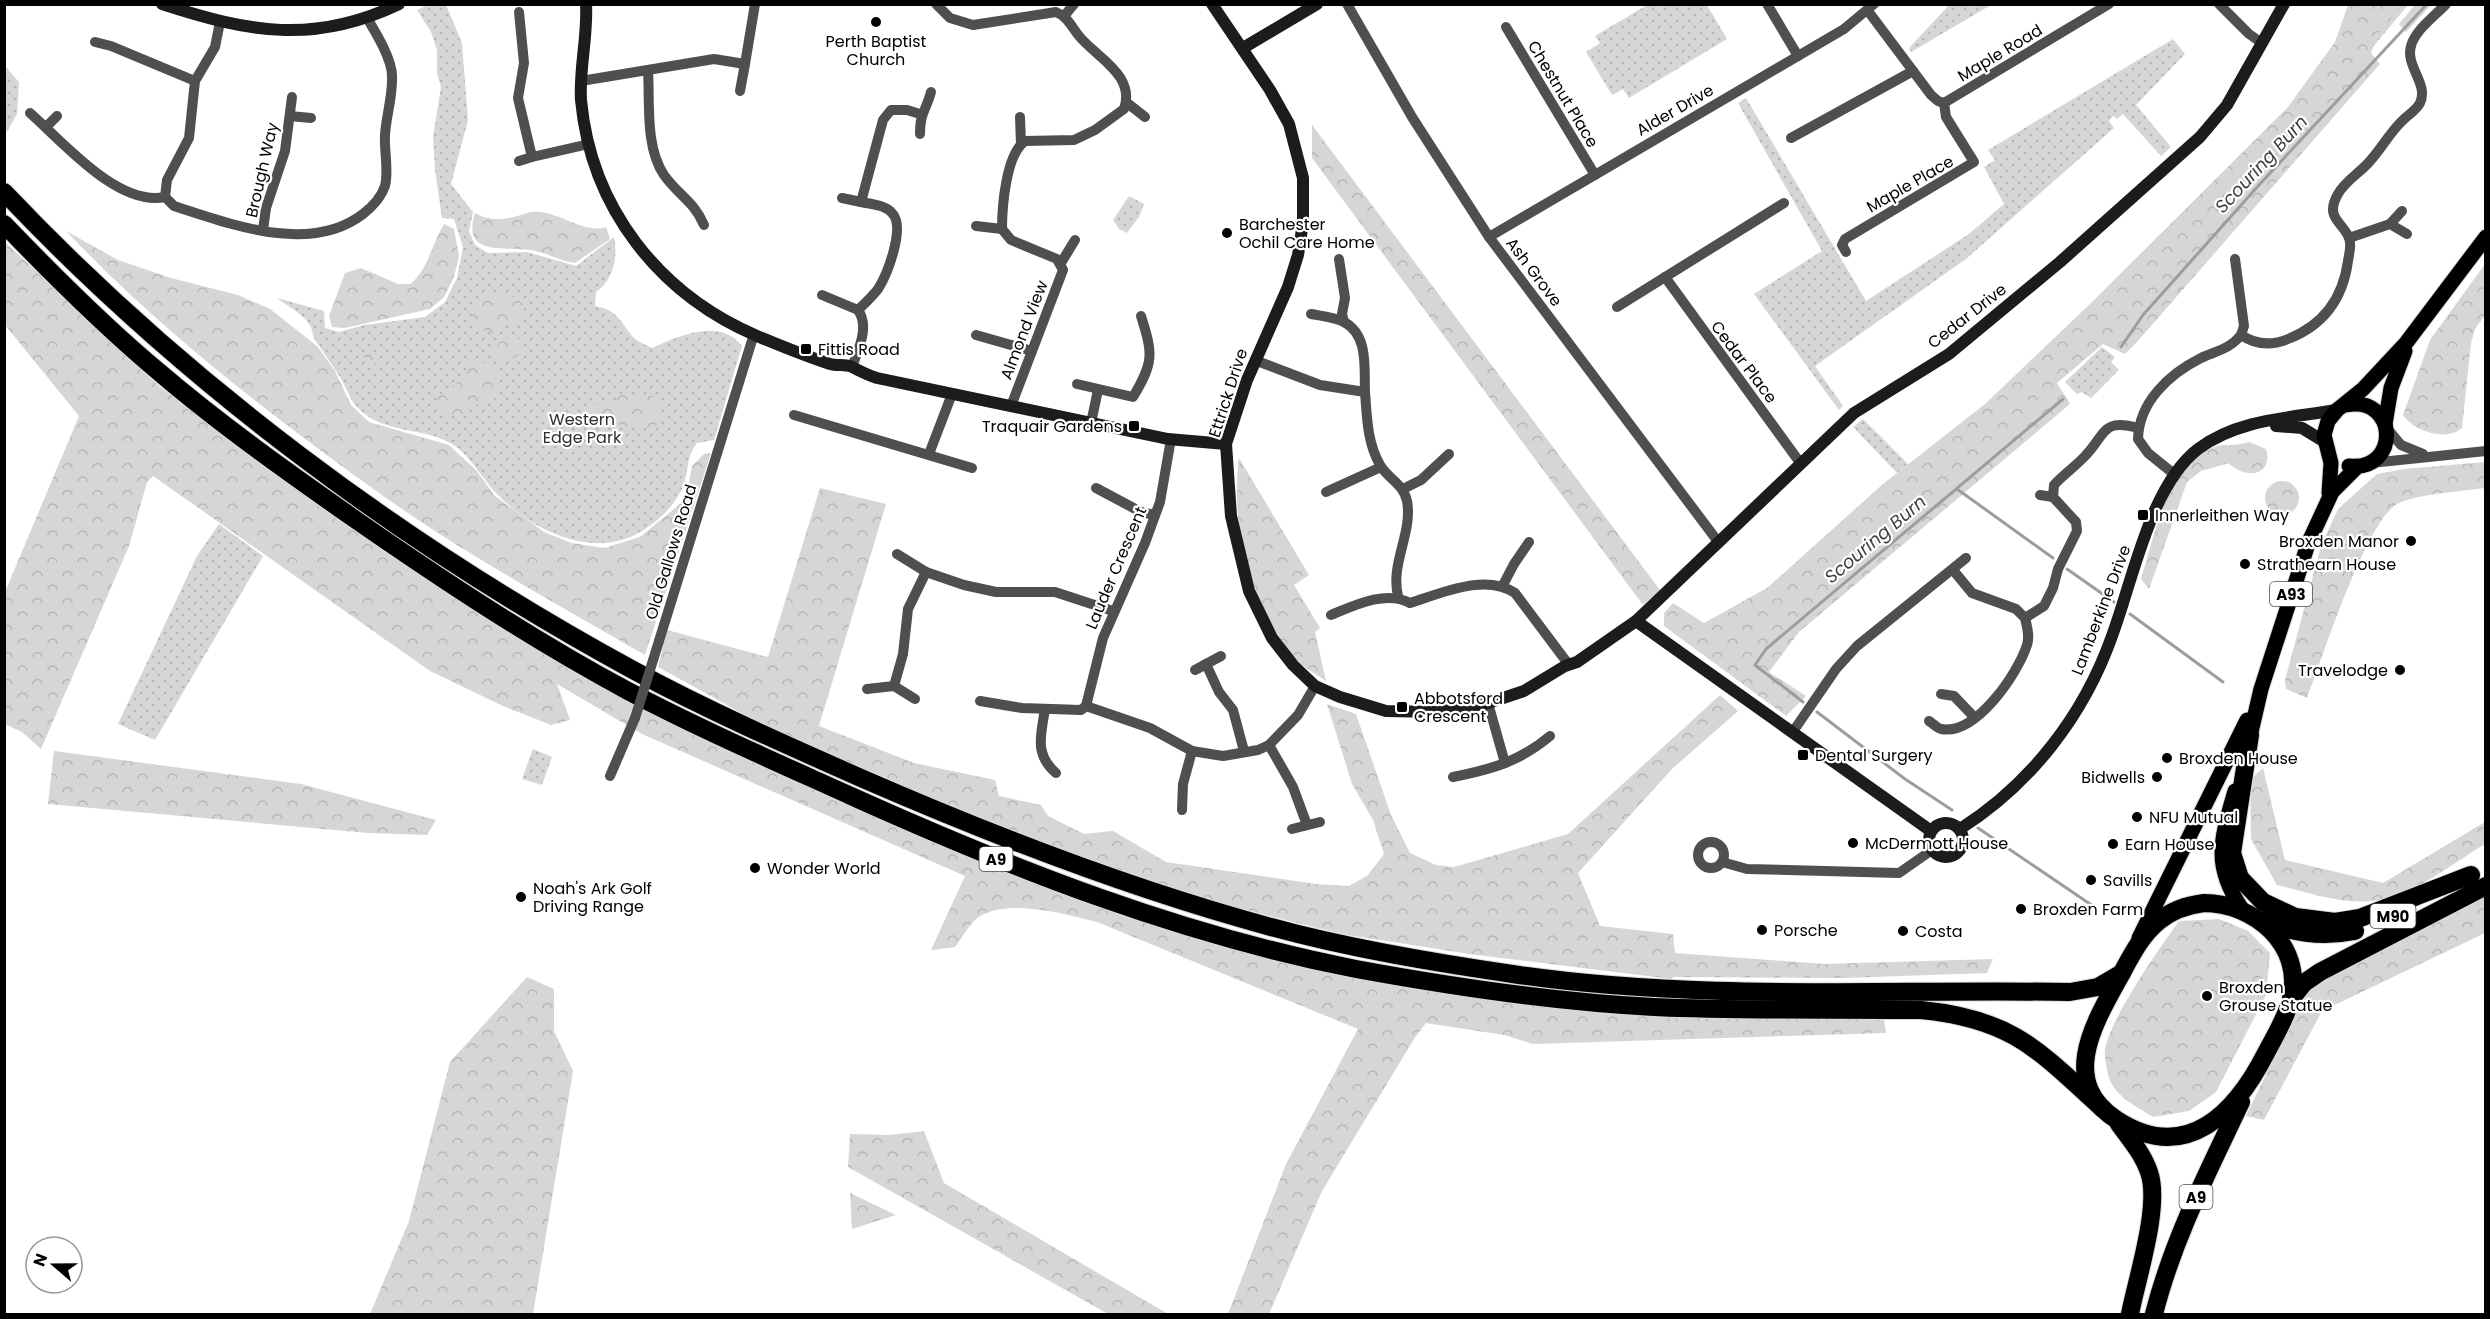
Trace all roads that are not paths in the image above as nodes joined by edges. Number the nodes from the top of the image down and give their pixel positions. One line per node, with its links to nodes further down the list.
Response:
1 (162, 4): 19 (street)
2 (399, 4): 18 (street)
3 (586, 4): 29 (street)
4 (755, 4): 25 (street)
5 (936, 4): 17 (street)
6 (1074, 4): 17 (street)
7 (1212, 4): 23 (street, Ettrick Drive)
8 (1317, 4): 23 (street)
9 (1347, 4): 63 (street, Ash Grove)
10 (1767, 4): 24 (street)
11 (2109, 4): 34 (street, Maple Road)
12 (2219, 4): 22 (street)
13 (2284, 4): 22 (street, Cedar Drive)
14 (2446, 4): 65 (street)
15 (1871, 8): 24 (street, Alder Drive); 27 (street)
16 (519, 12): 47 (street)
17 (1065, 15): 33 (street)
18 (367, 18): 19 (street); 60 (street)
19 (220, 22): 28 (street)
20 (1506, 27): 49 (street, Chestnut Place)
21 (95, 42): 28 (street)
22 (2262, 43): 103 (street, Cedar Drive)
23 (1243, 48): 83 (street, Ettrick Drive)
24 (1798, 56): 49 (street, Alder Drive)
25 (745, 64): 26 (street); 30 (street)
26 (648, 70): 29 (street); 58 (street)
27 (1913, 71): 34 (street); 44 (street)
28 (195, 81): 51 (street)
29 (581, 81): 45 (street)
30 (740, 91)
31 (931, 93): 36 (street)
32 (292, 97): 38 (street, Brough Way)
33 (1126, 102): 40 (street); 46 (street)
34 (1944, 103): 67 (street, Maple Place)
35 (30, 113): 42 (street)
36 (920, 114): 43 (street); 53 (street)
37 (57, 116): 42 (street)
38 (290, 116): 41 (street, Brough Way); 60 (street, Brough Way)
39 (1020, 117): 46 (street)
40 (1145, 117)
41 (311, 118)
42 (46, 127): 51 (street)
43 (920, 134)
44 (1791, 138)
45 (588, 144): 47 (street); 79 (street)
46 (1021, 144): 61 (street)
47 (532, 157): 48 (street)
48 (519, 161)
49 (1595, 175): 63 (street, Alder Drive)
50 (4, 192): 164 (highway, A9)
51 (165, 197): 60 (street)
52 (842, 198): 53 (street)
53 (861, 202): 74 (street)
54 (1784, 203): 71 (street)
55 (2402, 211): 57 (street)
56 (4, 224): 167 (highway, A9)
57 (2390, 224): 62 (street); 65 (street)
58 (704, 225)
59 (976, 226): 61 (street, Almond View)
60 (263, 230)
61 (1002, 230): 70 (street, Almond View)
62 (2407, 234)
63 (1489, 237): 116 (street, Ash Grove)
64 (2486, 237): 78 (main road, A93)
65 (2349, 238): 81 (street)
66 (1075, 240): 70 (street, Almond View)
67 (1846, 252)
68 (1339, 259): 77 (street)
69 (2235, 259): 81 (street)
70 (1061, 263): 82 (street, Almond View)
71 (1665, 277): 73 (street); 103 (street, Cedar Place)
72 (822, 295): 74 (street)
73 (1617, 307)
74 (858, 310): 84 (street)
75 (1311, 314): 77 (street)
76 (1141, 315): 86 (street)
77 (1344, 322): 87 (street)
78 (2419, 328): 90 (main road, A93); 93 (main road, A93)
79 (754, 334): 84 (street); 151 (street, Old Gallows Road, bridge)
80 (976, 335): 82 (street)
81 (2241, 335): 95 (street)
82 (1032, 351): 89 (street, Almond View)
83 (1257, 361): 87 (street); 97 (street, Ettrick Drive)
84 (852, 367): 88 (street)
85 (1077, 384): 86 (street)
86 (1098, 390): 92 (street)
87 (1365, 392): 105 (street)
88 (952, 394): 89 (street); 100 (street)
89 (1011, 406): 92 (street)
90 (2341, 407): 93 (main road); 94 (street, Lamberkine Drive); 98 (main road, A93)
91 (794, 415): 100 (street)
92 (1091, 423): 96 (street)
93 (2386, 426): 102 (street); 104 (main road, A93)
94 (2239, 427): 98 (street, Lamberkine Drive); 107 (street, Lamberkine Drive)
95 (2138, 428): 107 (street); 112 (street)
96 (1171, 439): 97 (street); 114 (street, Lauder Crescent)
97 (1226, 444): 132 (street, Ettrick Drive)
98 (2327, 446): 104 (main road); 113 (main road, A93)
99 (2486, 451): 102 (street)
100 (929, 454): 106 (street)
101 (1449, 454): 109 (street)
102 (2429, 456): 104 (street)
103 (1801, 464): 116 (street, Cedar Drive)
104 (2364, 465): 113 (main road, A93)
105 (1381, 467): 109 (street); 110 (street)
106 (972, 468)
107 (2174, 474): 157 (street, Lamberkine Drive)
108 (1096, 488): 114 (street)
109 (1403, 489): 122 (street)
110 (1326, 492)
111 (2040, 495): 112 (street)
112 (2053, 497): 125 (street)
113 (2326, 502): 134 (main road, A93)
114 (1155, 514): 123 (street, Lauder Crescent)
115 (1529, 542): 121 (street)
116 (1719, 543): 126 (street, Cedar Drive)
117 (897, 554): 120 (street)
118 (1966, 558): 119 (street)
119 (1953, 570): 125 (street); 143 (street)
120 (926, 572): 123 (street); 131 (street)
121 (1503, 585): 122 (street); 129 (street)
122 (1398, 596): 124 (street)
123 (1113, 610): 139 (street, Lauder Crescent)
124 (1331, 615)
125 (2025, 618): 141 (street)
126 (1636, 621): 129 (street, Ettrick Drive); 143 (street)
127 (1221, 656): 128 (street)
128 (1206, 664): 130 (street); 148 (street)
129 (1569, 665): 138 (street, Ettrick Drive)
130 (1195, 670)
131 (894, 686): 133 (street); 136 (street)
132 (1315, 686): 138 (street, Ettrick Drive); 146 (street)
133 (867, 689)
134 (2261, 689): 144 (main road, A93); 164 (main road, A93)
135 (1941, 694): 141 (street)
136 (915, 699)
137 (980, 701): 140 (street)
138 (1488, 702): 149 (street)
139 (1086, 706): 140 (street); 147 (street)
140 (1045, 709): 150 (street)
141 (1974, 717): 142 (street)
142 (1929, 721)
143 (1792, 733): 158 (street)
144 (2250, 735): 161 (highway, M90); 163 (main road, A93)
145 (1550, 736): 149 (street)
146 (1269, 745): 148 (street); 155 (street)
147 (1192, 750): 148 (street); 153 (street)
148 (1244, 751)
149 (1505, 763): 152 (street)
150 (1056, 773)
151 (610, 776)
152 (1453, 777)
153 (1182, 810)
154 (1320, 822): 155 (street)
155 (1307, 825): 156 (street)
156 (1292, 829)
157 (1960, 829): 158 (street); 159 (street)
158 (1931, 831): 159 (street)
159 (1932, 850): 160 (street)
160 (1722, 862)
161 (2478, 871): 163 (highway, M90)
162 (2486, 886): 165 (highway, M90)
163 (2248, 912): 164 (highway, A9); 165 (highway, A9)
164 (2126, 965): 167 (highway, A9)
165 (2291, 999): 166 (highway, A9)
166 (2250, 1084): 167 (highway, A9); 169 (highway, A9)
167 (2110, 1114): 168 (highway, A9)
168 (2130, 1314)
169 (2154, 1314)

